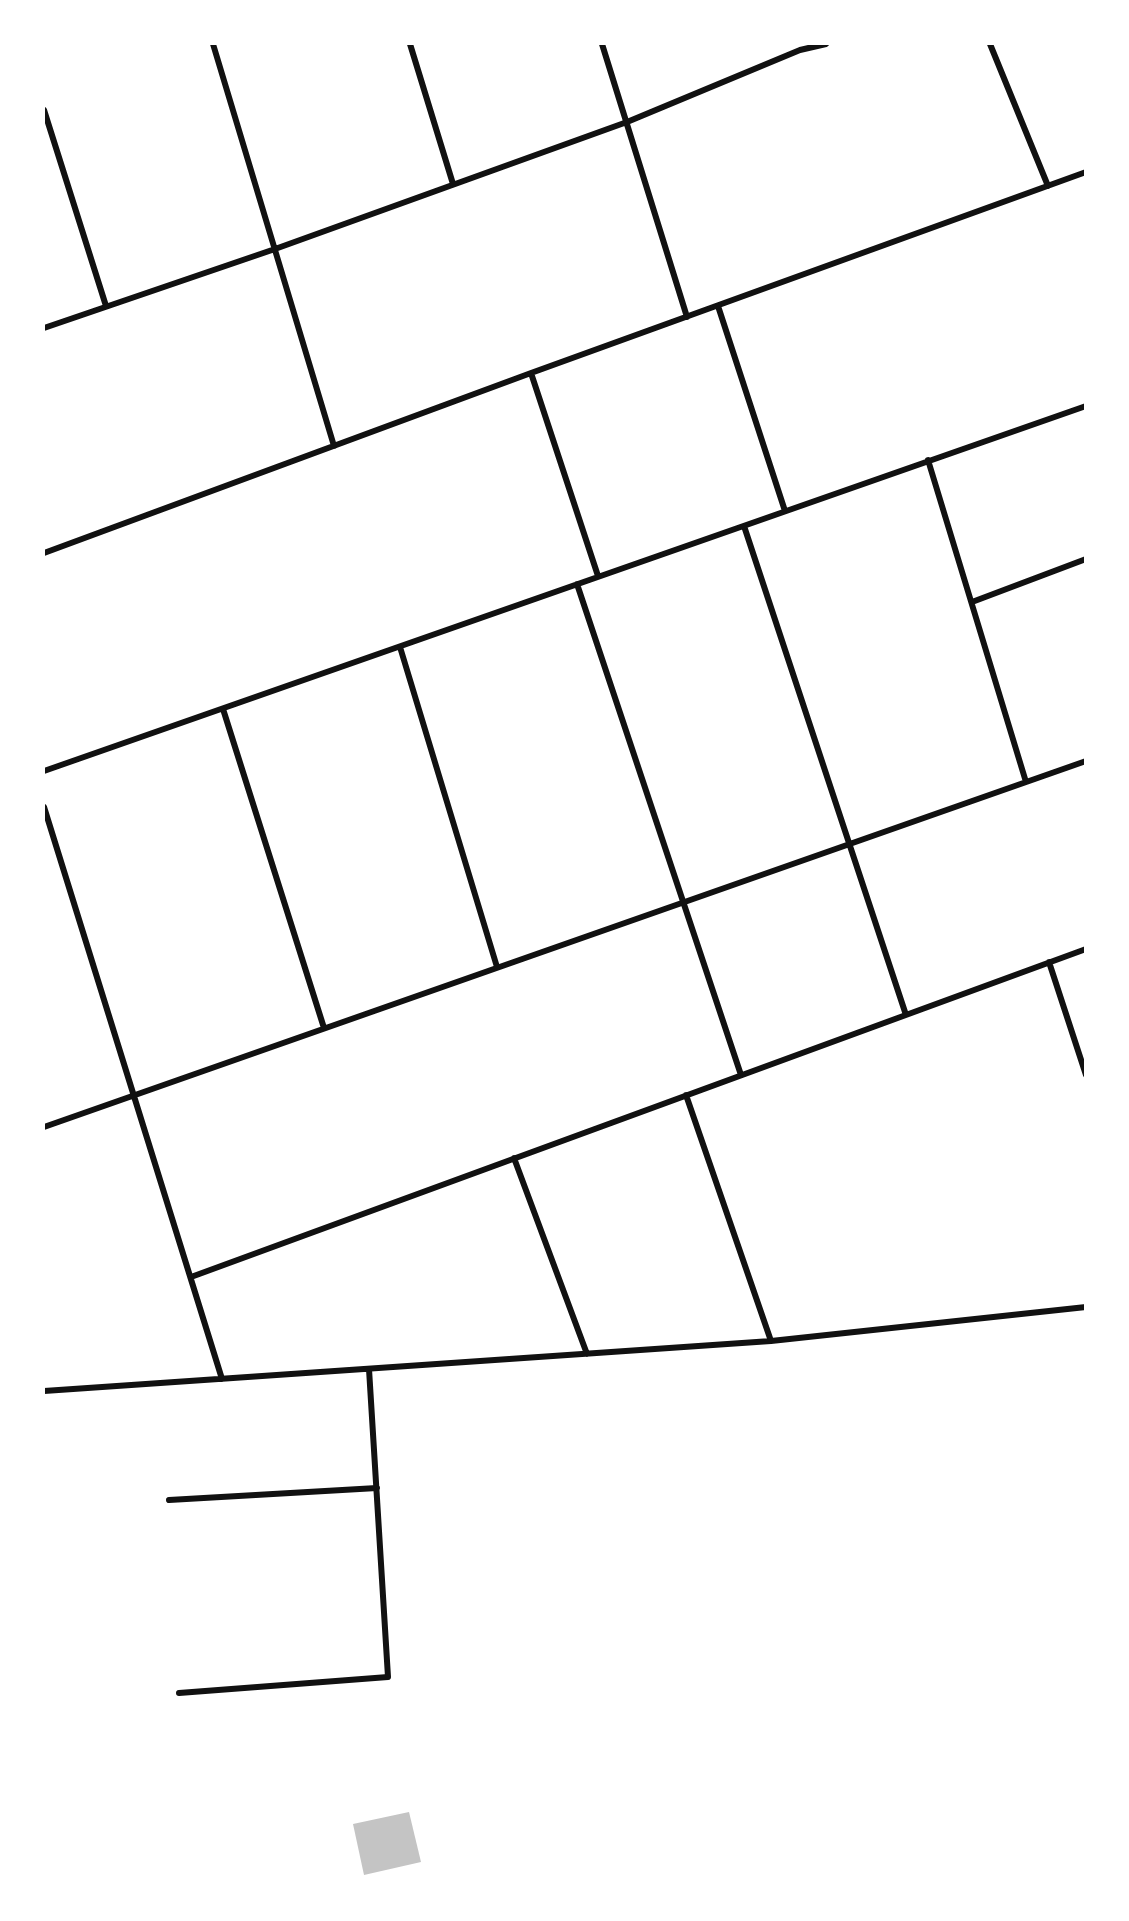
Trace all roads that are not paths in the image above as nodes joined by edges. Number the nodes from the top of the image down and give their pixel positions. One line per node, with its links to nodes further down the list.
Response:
1 (213, 44): 12 (street)
2 (410, 44): 10 (street)
3 (602, 44): 8 (street)
4 (826, 44): 6 (street)
5 (990, 44): 11 (street)
6 (799, 47): 8 (street)
7 (44, 110): 13 (street)
8 (627, 122): 10 (street); 15 (street)
9 (1086, 172): 11 (street)
10 (453, 184): 12 (street)
11 (1048, 186): 14 (street)
12 (275, 249): 13 (street); 19 (street)
13 (106, 306): 16 (street)
14 (718, 306): 15 (street); 21 (street)
15 (687, 317): 17 (street)
16 (44, 328)
17 (531, 373): 19 (street); 25 (street)
18 (1086, 406): 20 (street)
19 (334, 446): 23 (street)
20 (928, 460): 21 (street); 27 (street)
21 (785, 511): 22 (street)
22 (744, 526): 25 (street); 34 (street)
23 (44, 553)
24 (1086, 559): 27 (street)
25 (598, 576): 26 (street)
26 (577, 584): 28 (street); 35 (street)
27 (972, 602): 32 (street)
28 (400, 647): 29 (street); 38 (street)
29 (223, 709): 31 (street); 40 (street)
30 (1086, 761): 32 (street)
31 (44, 771)
32 (1026, 782): 34 (street)
33 (44, 807): 43 (street)
34 (850, 844): 35 (street); 39 (street)
35 (683, 902): 38 (street); 41 (street)
36 (1086, 949): 37 (street)
37 (1049, 962): 39 (street); 42 (street)
38 (497, 967): 40 (street)
39 (906, 1015): 41 (street)
40 (324, 1028): 43 (street)
41 (741, 1075): 44 (street)
42 (1086, 1075)
43 (134, 1095): 45 (street); 47 (street)
44 (686, 1095): 46 (street); 49 (street)
45 (44, 1127)
46 (514, 1158): 47 (street); 50 (street)
47 (191, 1276): 52 (street)
48 (1086, 1307): 49 (street)
49 (771, 1341): 50 (street)
50 (587, 1354): 51 (street)
51 (369, 1369): 52 (street); 54 (street)
52 (222, 1379): 53 (street)
53 (44, 1391)
54 (376, 1488): 55 (street); 56 (street)
55 (169, 1500)
56 (179, 1692)

